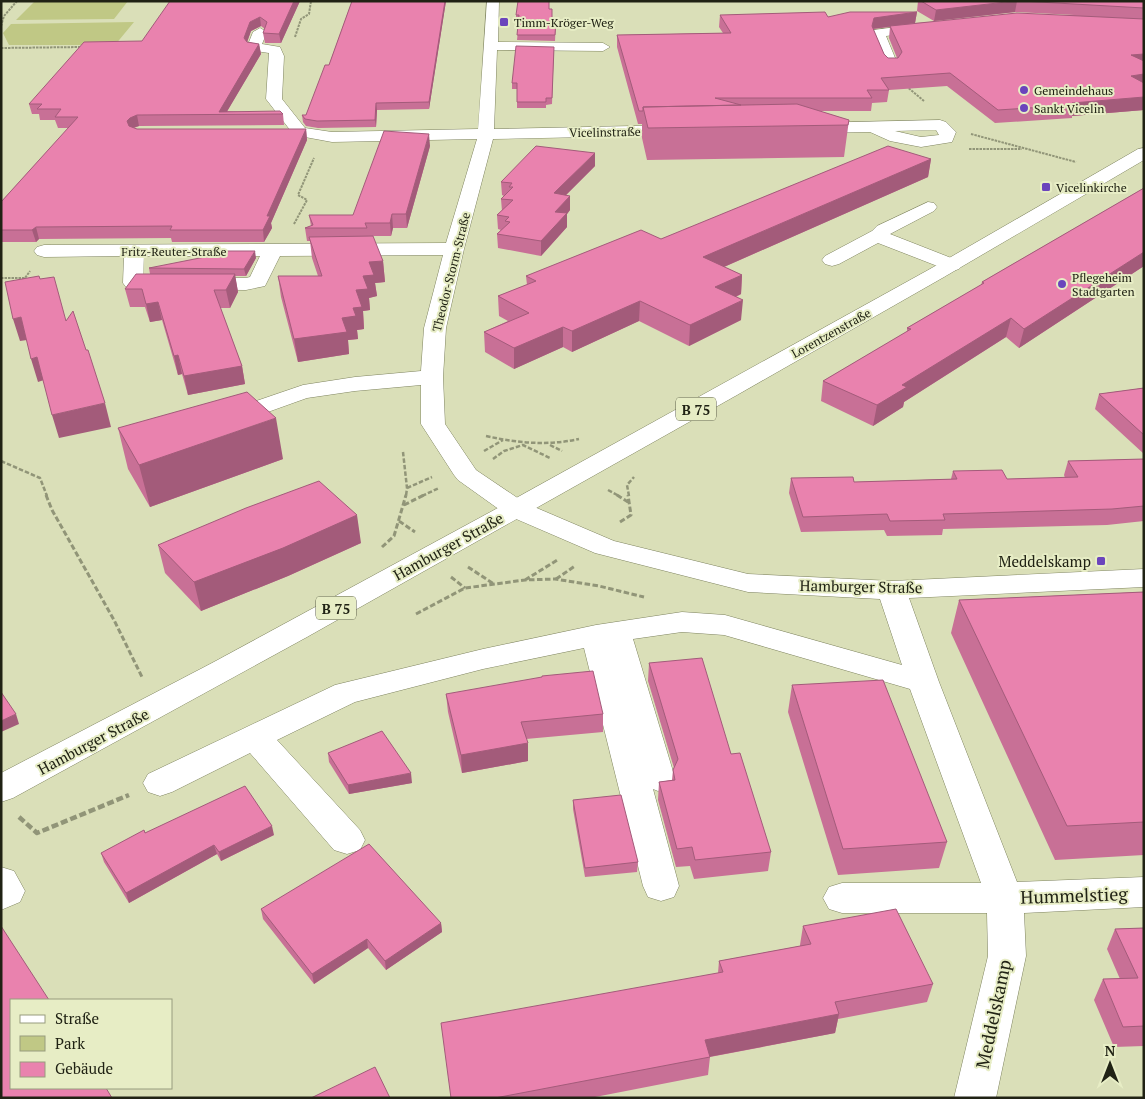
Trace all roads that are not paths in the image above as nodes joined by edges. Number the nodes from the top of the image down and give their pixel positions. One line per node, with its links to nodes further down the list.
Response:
1 (493, 1): 4 (street, Theodor-Storm-Straße)
2 (936, 26): 6 (street)
3 (260, 32): 10 (street)
4 (490, 46): 5 (street); 12 (street, Theodor-Storm-Straße)
5 (603, 47)
6 (891, 65)
7 (794, 128): 11 (street)
8 (695, 130): 12 (street, Vicelinstraße)
9 (280, 132): 10 (street)
10 (300, 132): 12 (street)
11 (941, 132)
12 (486, 134): 16 (street, Theodor-Storm-Straße)
13 (1144, 153): 21 (street, Lorentzenstraße / B 75)
14 (928, 207): 15 (street)
15 (879, 235): 20 (street); 21 (street)
16 (454, 250): 19 (street, Fritz-Reuter-Straße); 22 (street, Theodor-Storm-Straße)
17 (44, 251): 18 (street, Fritz-Reuter-Straße)
18 (134, 251): 19 (street, Fritz-Reuter-Straße); 19 (street)
19 (276, 252)
20 (832, 260)
21 (952, 265): 24 (street, Lorentzenstraße / B 75)
22 (432, 377): 23 (street); 24 (street, Theodor-Storm-Straße)
23 (211, 424)
24 (516, 509): 26 (street, Hamburger Straße); 32 (street, Hamburger Straße / B 75)
25 (1144, 578): 26 (street, Hamburger Straße)
26 (892, 590): 28 (street, Meddelskamp)
27 (606, 634): 28 (street); 29 (street); 30 (street); 35 (street)
28 (924, 682): 39 (street, Meddelskamp)
29 (255, 737): 31 (street); 33 (street)
30 (658, 778)
31 (160, 783)
32 (8, 801)
33 (347, 840)
34 (1, 882): 37 (street)
35 (661, 886)
36 (1144, 892): 39 (street, Hummelstieg)
37 (1, 894)
38 (842, 898): 39 (street, Hummelstieg)
39 (1005, 898): 40 (street, Meddelskamp)
40 (975, 1098)

